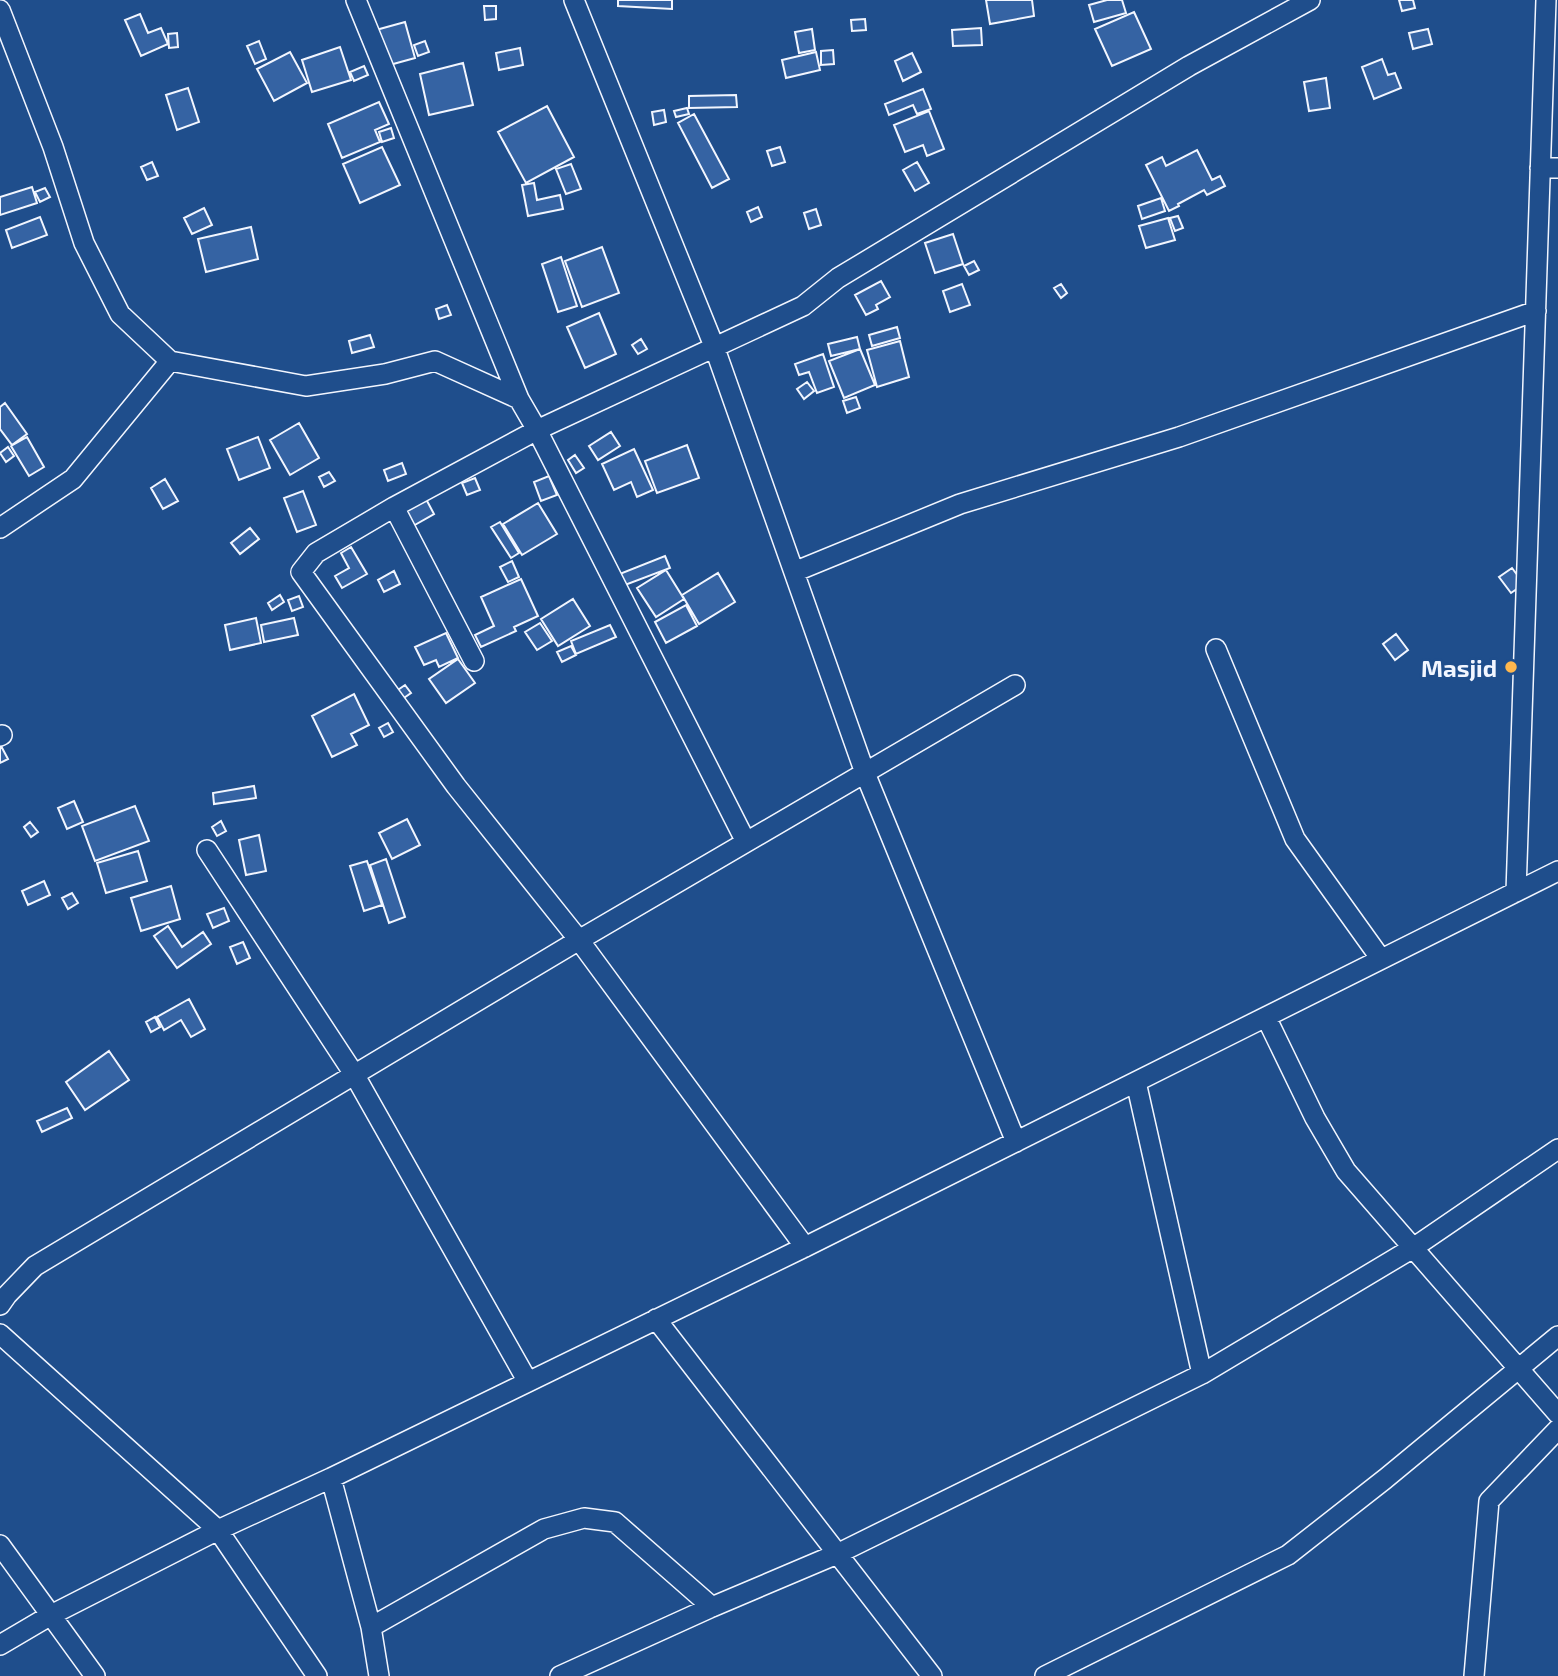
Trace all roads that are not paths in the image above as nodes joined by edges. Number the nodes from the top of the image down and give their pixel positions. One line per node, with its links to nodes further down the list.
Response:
1 (356, 0): 10 (street)
2 (574, 0): 8 (street)
3 (1310, 0): 8 (street)
4 (1546, 0): 6 (street)
5 (0, 10): 9 (street)
6 (1549, 168): 7 (street)
7 (1535, 311): 14 (street); 22 (street)
8 (714, 346): 11 (street); 14 (street)
9 (170, 360): 10 (street); 13 (street)
10 (519, 399): 11 (street)
11 (537, 430): 12 (street); 19 (street)
12 (394, 507): 16 (street); 23 (street)
13 (1, 525)
14 (794, 572): 18 (street)
15 (1216, 649): 24 (street)
16 (474, 661)
17 (1015, 685): 18 (street)
18 (865, 772): 19 (street); 28 (street)
19 (747, 842): 23 (street)
20 (207, 850): 26 (street)
21 (1558, 871): 22 (street)
22 (1516, 892): 24 (street)
23 (579, 940): 26 (street); 30 (street)
24 (1381, 959): 25 (street)
25 (1266, 1017): 27 (street); 31 (street)
26 (354, 1074): 32 (street); 38 (street)
27 (1136, 1082): 28 (street); 37 (street)
28 (1016, 1142): 30 (street)
29 (1558, 1149): 31 (street)
30 (806, 1247): 33 (street)
31 (1413, 1248): 36 (street); 37 (street)
32 (0, 1305)
33 (656, 1319): 38 (street); 44 (street)
34 (0, 1335): 42 (street)
35 (1558, 1336): 36 (street)
36 (1519, 1369): 39 (street); 54 (street)
37 (1202, 1374): 44 (street)
38 (528, 1382): 41 (street)
39 (1558, 1414)
40 (1558, 1429): 55 (street)
41 (331, 1478): 42 (street); 47 (street)
42 (218, 1530): 46 (street); 50 (street)
43 (0, 1545): 46 (street)
44 (837, 1554): 45 (street); 53 (street)
45 (712, 1607): 47 (street); 52 (street)
46 (51, 1615): 48 (street); 49 (street)
47 (371, 1626): 51 (street)
48 (0, 1645)
49 (95, 1676)
50 (317, 1676)
51 (379, 1676)
52 (560, 1676)
53 (932, 1676)
54 (1045, 1676)
55 (1475, 1676)

